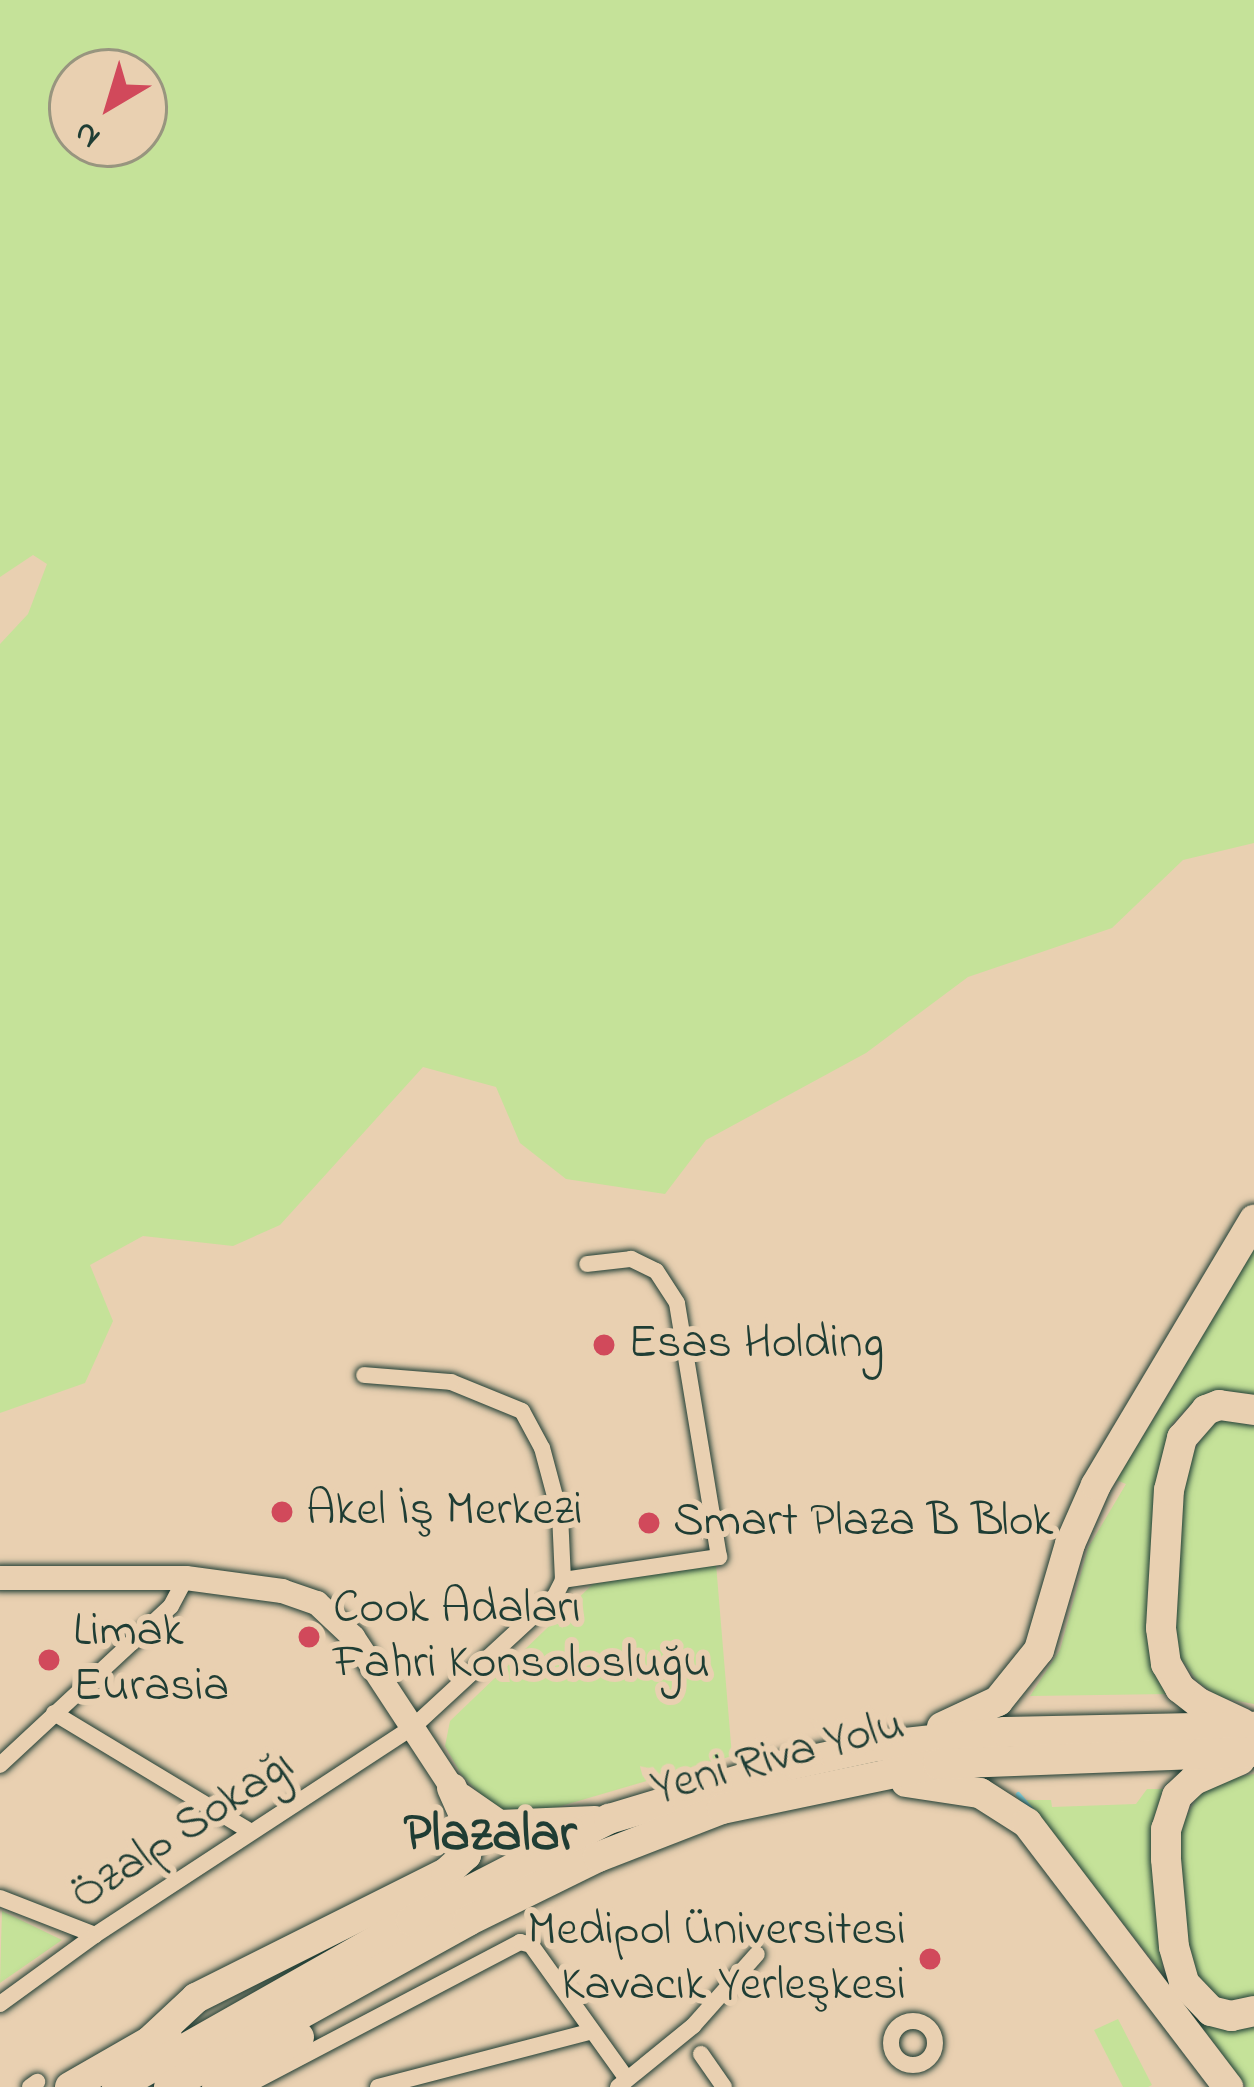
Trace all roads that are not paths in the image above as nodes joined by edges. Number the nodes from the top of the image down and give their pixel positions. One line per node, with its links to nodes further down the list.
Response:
1 (1254, 1220): 11 (highway)
2 (587, 1264): 7 (street)
3 (364, 1375): 7 (street)
4 (1254, 1410): 9 (highway)
5 (0, 1578): 6 (street)
6 (186, 1578): 8 (street); 10 (street)
7 (563, 1580): 10 (street, Özalp Sokağı)
8 (54, 1713): 13 (street); 17 (street)
9 (1254, 1726): 11 (highway, Yeni Riva Yolu)
10 (413, 1727): 15 (street); 17 (street, Özalp Sokağı)
11 (878, 1746): 16 (highway, Yeni Riva Yolu)
12 (1254, 1754): 14 (highway, Yeni Riva Yolu); 24 (highway)
13 (0, 1765)
14 (858, 1777): 18 (highway, Yeni Riva Yolu); 38 (highway)
15 (452, 1788): 16 (highway); 26 (highway)
16 (609, 1820): 20 (highway)
17 (251, 1832): 21 (street, Özalp Sokağı)
18 (541, 1886): 32 (highway, Yeni Riva Yolu); 33 (highway)
19 (0, 1898): 21 (street)
20 (411, 1921): 26 (highway); 31 (highway)
21 (94, 1935): 23 (street, Özalp Sokağı)
22 (757, 1954): 29 (street)
23 (0, 2004)
24 (1254, 2011)
25 (589, 2032): 29 (street); 34 (street); 35 (street)
26 (151, 2040): 30 (highway)
27 (701, 2054): 36 (street)
28 (914, 2065): 37 (street)
29 (622, 2083)
30 (70, 2087)
31 (117, 2087)
32 (169, 2087)
33 (217, 2087)
34 (244, 2087)
35 (378, 2087)
36 (724, 2087)
37 (917, 2087)
38 (1228, 2087)

